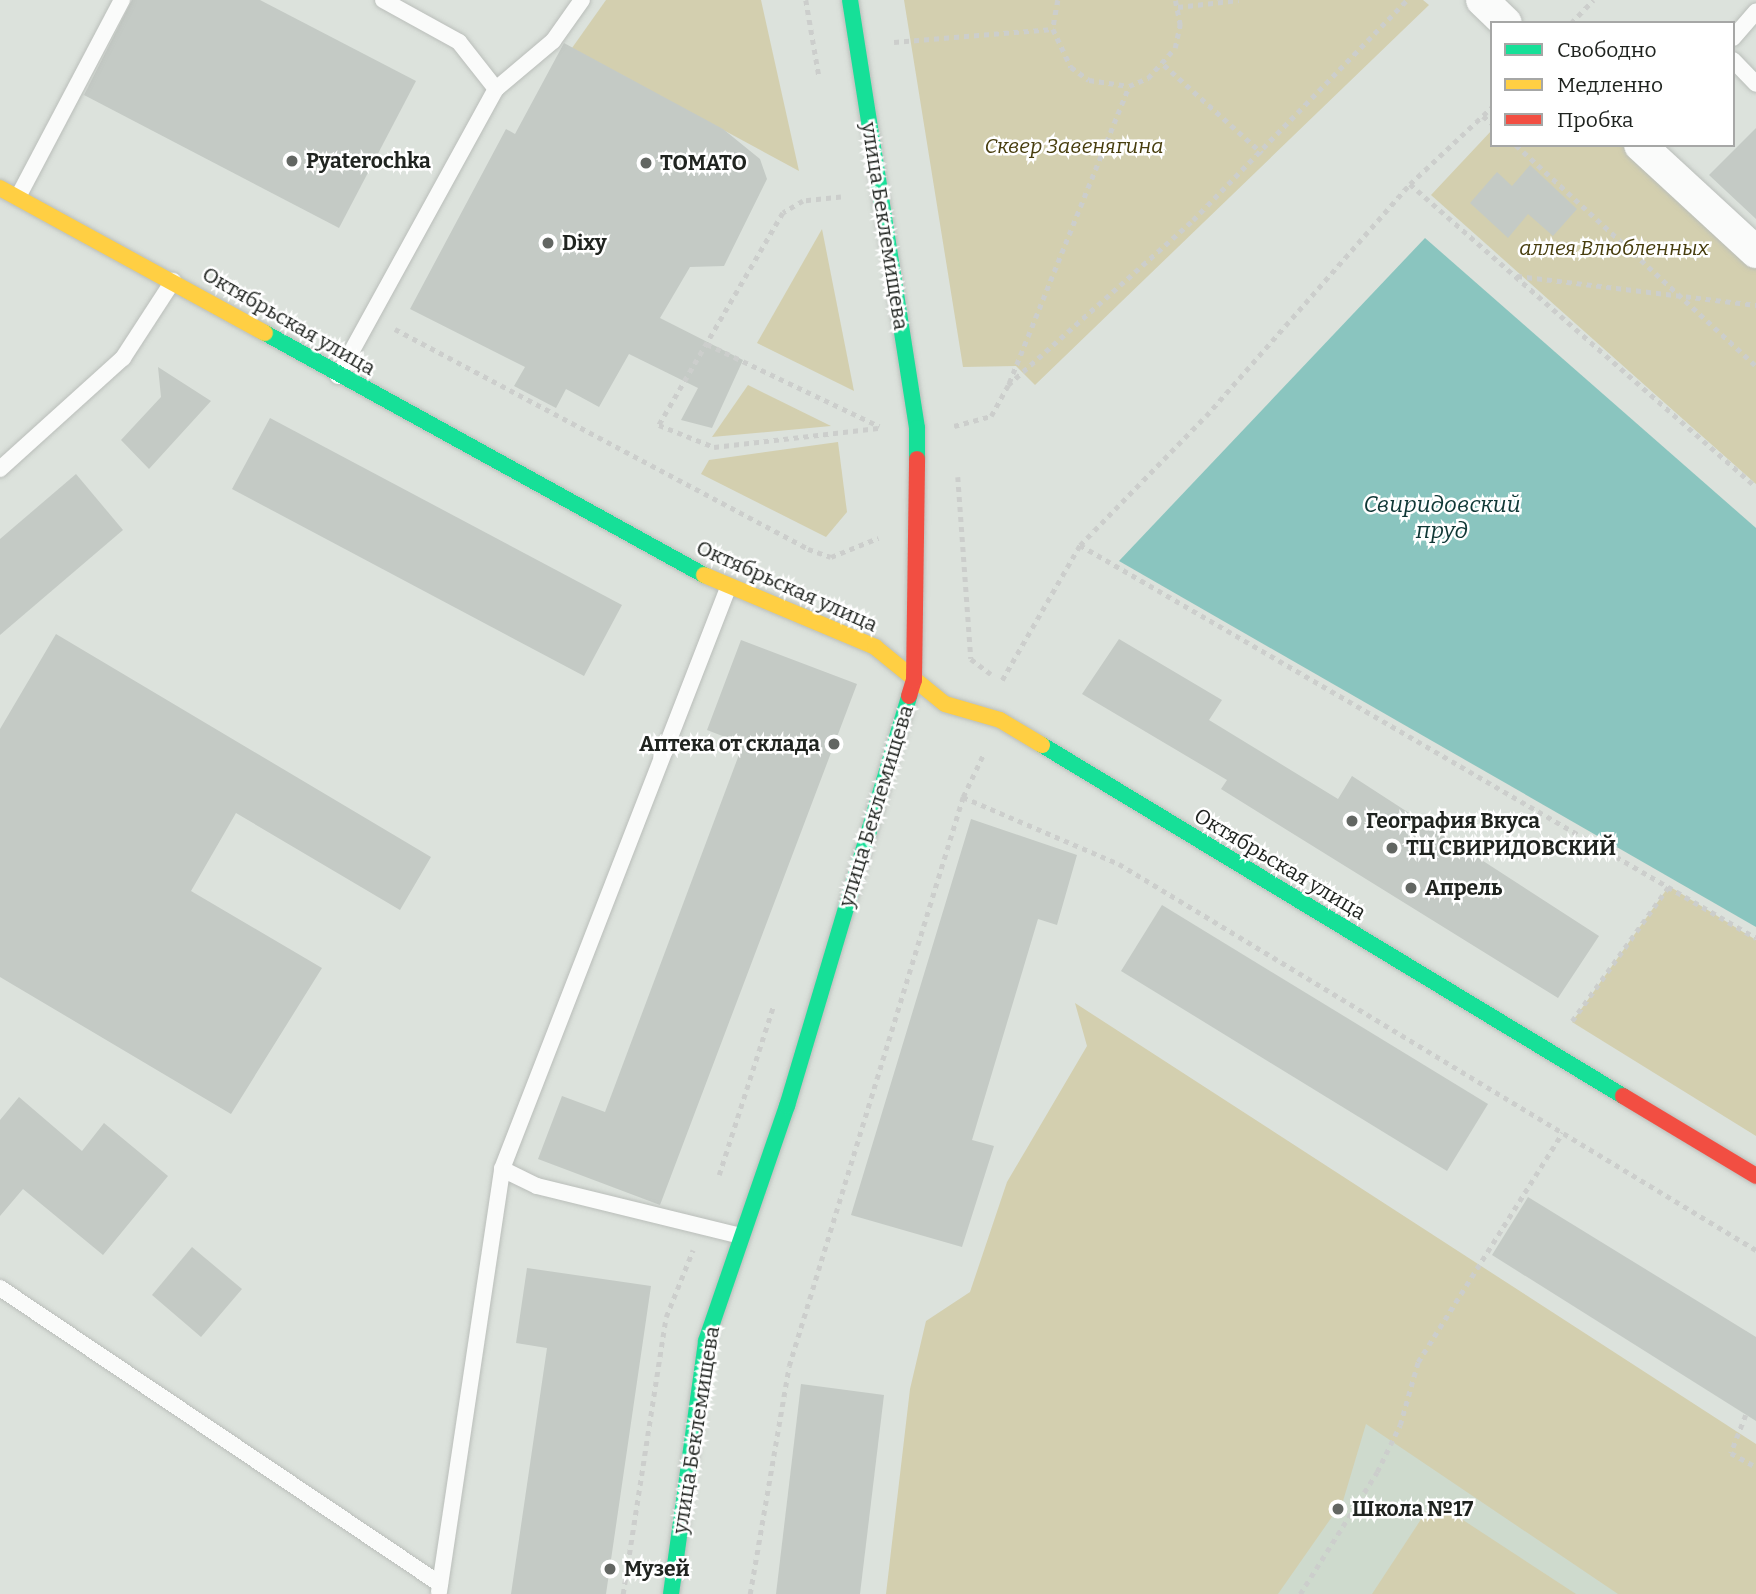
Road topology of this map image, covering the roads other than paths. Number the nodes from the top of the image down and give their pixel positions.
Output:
1 (122, 0) edge
2 (383, 0) edge
3 (582, 0) edge
4 (850, 0) edge
5 (1756, 12) edge
6 (1735, 36) edge
7 (1735, 62) edge
8 (1756, 84) edge
9 (496, 89) junction
10 (1642, 147) edge
11 (0, 188) edge
12 (18, 197) junction
13 (1756, 252) edge
14 (174, 279) junction
15 (338, 376) junction
16 (0, 469) edge
17 (728, 588) junction
18 (914, 680) junction
19 (502, 1169) junction
20 (1756, 1176) edge
21 (741, 1236) junction
22 (0, 1288) edge
23 (440, 1589) edge
24 (671, 1594) edge

1 - 12 lane
2 - 9 lane
3 - 9 lane
4 - 18 street, улица Беклемищева
5 - 6 lane
7 - 8 lane
9 - 15 lane
10 - 13 street
11 - 12 street, Октябрьская улица
12 - 14 street, Октябрьская улица
14 - 15 street, Октябрьская улица
14 - 16 lane
15 - 17 street, Октябрьская улица
17 - 18 street, Октябрьская улица
17 - 19 lane
18 - 20 street, Октябрьская улица
18 - 21 street, улица Беклемищева
19 - 21 lane
19 - 23 lane
21 - 24 street, улица Беклемищева
22 - 23 lane

